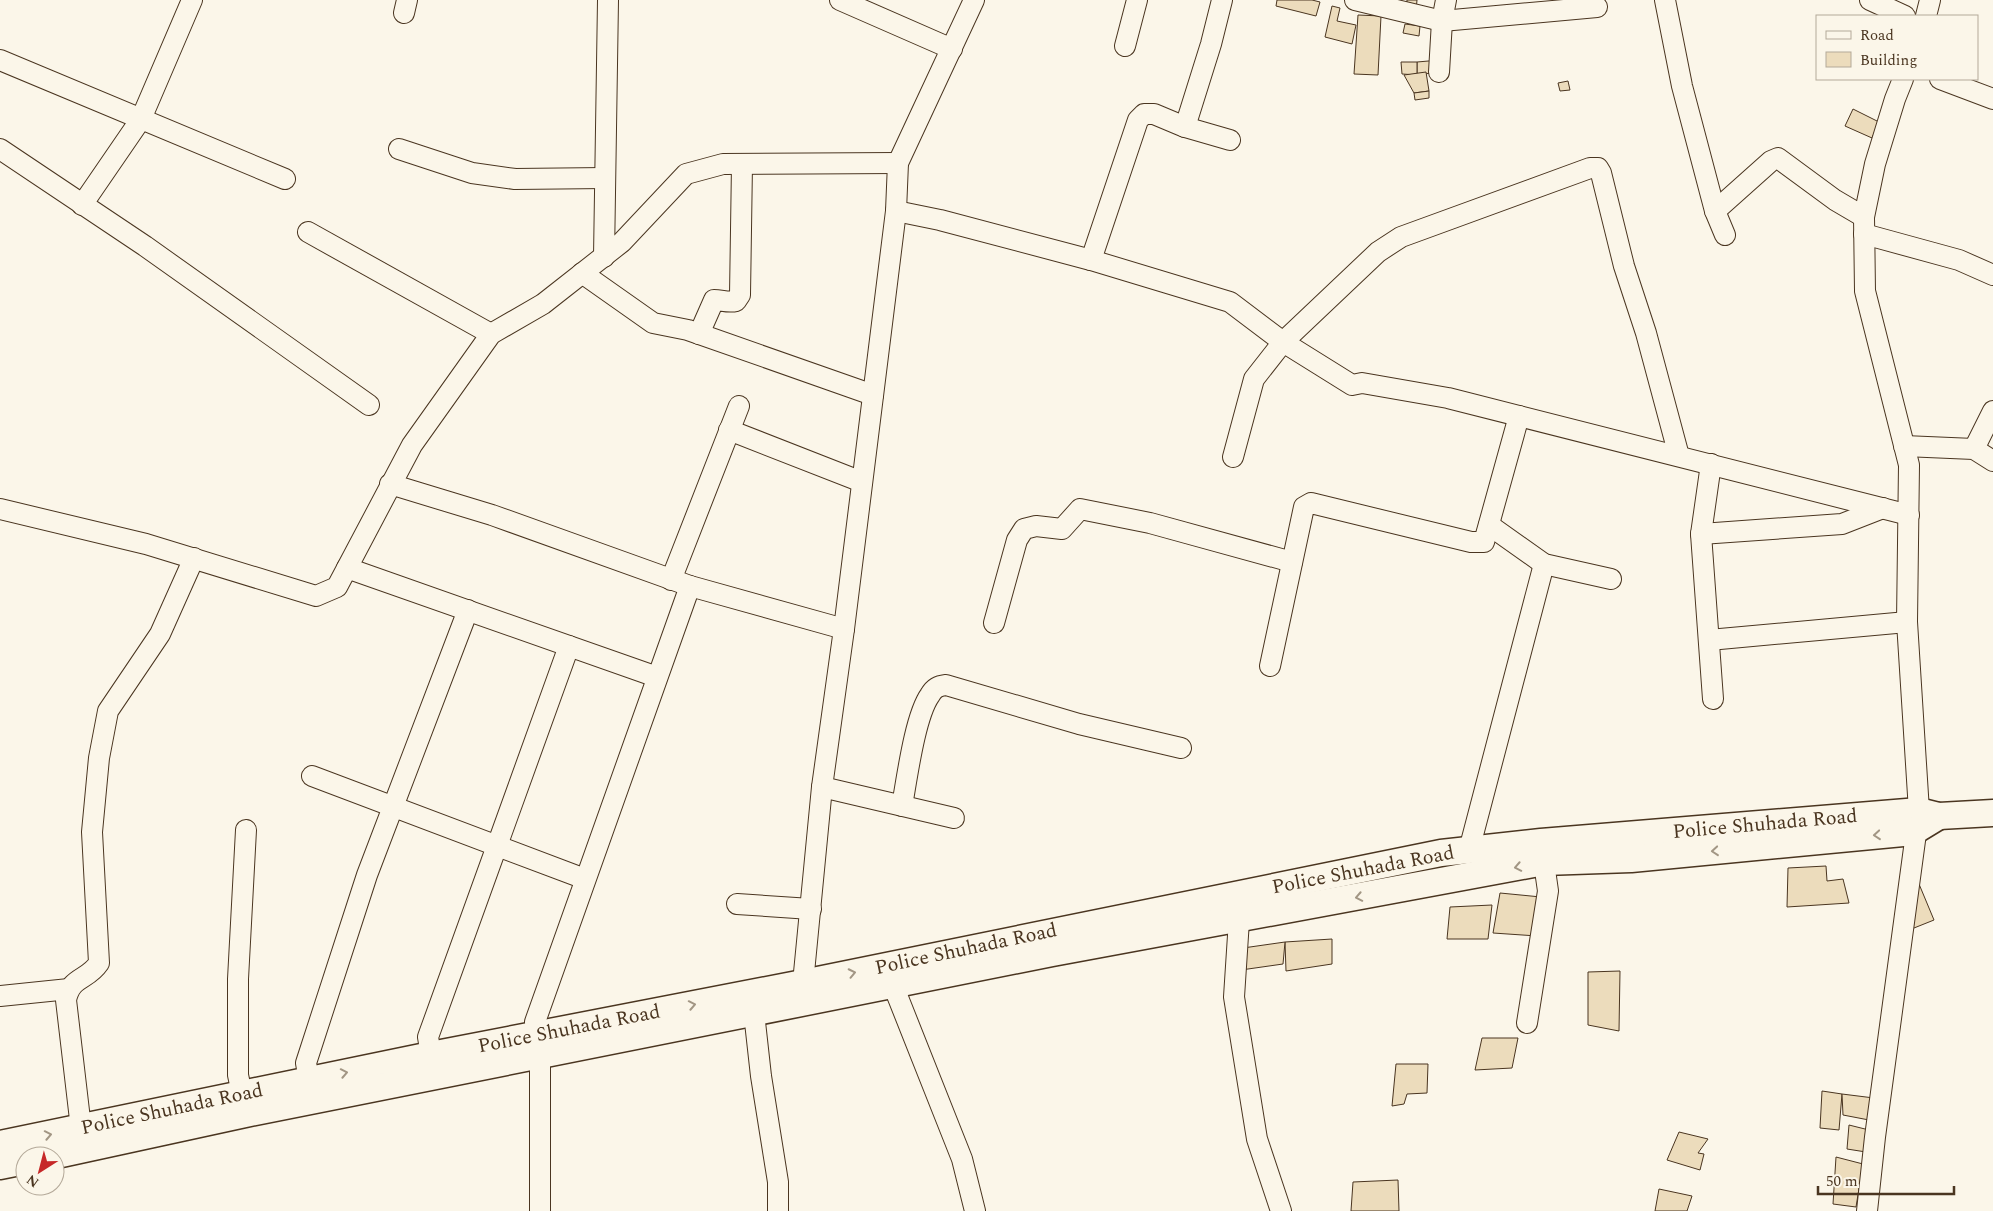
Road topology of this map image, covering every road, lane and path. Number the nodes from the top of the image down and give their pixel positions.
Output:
1 (192, 0) edge
2 (608, 0) edge
3 (840, 0) edge
4 (974, 0) edge
5 (1137, 0) edge
6 (1222, 0) edge
7 (1356, 0) edge
8 (1446, 0) edge
9 (1665, 0) edge
10 (1870, 0) edge
11 (1930, 0) edge
12 (1597, 7) dead end
13 (1903, 15) edge
14 (1926, 15) edge
15 (1442, 21) junction
16 (1125, 46) dead end
17 (952, 48) junction
18 (0, 60) edge
19 (1439, 72) dead end
20 (1904, 80) edge
21 (1943, 80) edge
22 (1993, 99) edge
23 (141, 119) junction
24 (1185, 127) junction
25 (1230, 140) dead end
26 (0, 149) edge
27 (399, 149) dead end
28 (898, 163) junction
29 (742, 164) junction
30 (605, 178) junction
31 (285, 179) dead end
32 (82, 205) junction
33 (1716, 210) junction
34 (896, 211) junction
35 (1864, 225) junction
36 (308, 232) dead end
37 (1725, 235) dead end
38 (604, 257) junction
39 (1091, 260) junction
40 (582, 273) junction
41 (1993, 275) edge
42 (491, 334) junction
43 (699, 334) junction
44 (1283, 342) junction
45 (873, 395) junction
46 (369, 404) dead end
47 (739, 406) dead end
48 (1993, 411) edge
49 (1519, 416) junction
50 (729, 430) junction
51 (1904, 446) junction
52 (1974, 449) junction
53 (1679, 456) junction
54 (1233, 457) dead end
55 (1993, 461) edge
56 (1711, 464) junction
57 (862, 482) junction
58 (390, 484) junction
59 (1883, 508) junction
60 (0, 509) edge
61 (1909, 515) junction
62 (1489, 525) junction
63 (1702, 534) junction
64 (194, 558) junction
65 (1292, 562) junction
66 (1544, 564) junction
67 (347, 568) junction
68 (1611, 579) dead end
69 (680, 583) junction
70 (468, 610) junction
71 (1907, 622) junction
72 (994, 623) dead end
73 (844, 629) junction
74 (1709, 640) junction
75 (569, 646) junction
76 (1270, 666) dead end
77 (657, 677) junction
78 (1714, 698) dead end
79 (1181, 748) dead end
80 (312, 776) dead end
81 (822, 787) junction
82 (394, 805) junction
83 (902, 806) junction
84 (1993, 813) edge
85 (954, 818) dead end
86 (1925, 819) junction
87 (246, 830) dead end
88 (496, 845) junction
89 (1469, 850) junction
90 (1543, 852) junction
91 (585, 879) junction
92 (737, 904) dead end
93 (811, 909) junction
94 (1239, 920) junction
95 (1050, 943) junction
96 (803, 983) junction
97 (893, 986) junction
98 (69, 989) junction
99 (0, 996) edge
100 (754, 1013) junction
101 (1527, 1023) dead end
102 (570, 1039) junction
103 (538, 1045) junction
104 (431, 1055) junction
105 (309, 1080) junction
106 (242, 1094) junction
107 (81, 1128) junction
108 (0, 1144) edge
109 (65, 1153) edge
110 (15, 1163) edge
111 (0, 1166) edge
112 (540, 1211) edge
113 (778, 1211) edge
114 (975, 1211) edge
115 (1281, 1211) edge
116 (1867, 1211) edge

1 - 23 street
2 - 30 street
3 - 17 street
4 - 17 street
5 - 16 street
6 - 24 street
7 - 15 street
8 - 15 street
9 - 33 street
10 - 13 street
11 - 14 street
12 - 15 street
15 - 19 street
17 - 28 street
18 - 23 street
20 - 35 street
21 - 22 street
23 - 31 street
23 - 32 street
24 - 25 street
24 - 39 street
26 - 32 street
27 - 30 street
28 - 29 street
28 - 34 street
29 - 38 street
29 - 43 street
30 - 38 street
32 - 46 street
33 - 35 street
33 - 37 street
34 - 39 street
34 - 45 street
35 - 41 street
35 - 51 street
36 - 42 street
38 - 40 street
39 - 44 street
40 - 42 street
40 - 43 street
42 - 58 street
43 - 45 street
44 - 49 street
44 - 53 street
44 - 54 street
45 - 57 street
47 - 50 street
48 - 52 street
49 - 53 street
49 - 62 street
50 - 57 street
50 - 69 street
51 - 52 street
51 - 61 street
52 - 55 street
53 - 56 street
56 - 59 street
56 - 63 street
57 - 73 street
58 - 67 street
58 - 69 street
59 - 61 street
59 - 63 street
60 - 64 street
61 - 71 street
62 - 65 street
62 - 66 street
63 - 74 street
64 - 67 street
64 - 98 street
65 - 72 street
65 - 76 street
66 - 68 street
66 - 89 street
67 - 70 street
69 - 73 street
69 - 77 street
70 - 75 street
70 - 82 street
71 - 74 street
71 - 86 street
73 - 81 street
74 - 78 street
75 - 77 street
75 - 88 street
77 - 91 street
79 - 83 street
80 - 82 street
81 - 83 street
81 - 93 street
82 - 88 street
82 - 105 street
83 - 85 street
84 - 86 main road, Police Shuhada Road
86 - 90 main road, Police Shuhada Road
86 - 116 street
87 - 106 street
88 - 91 street
88 - 104 street
89 - 90 main road, Police Shuhada Road
89 - 95 main road, Police Shuhada Road
90 -> 94 main road, Police Shuhada Road
90 - 101 street
91 - 103 street
92 - 93 street
93 - 96 street
94 - 95 main road, Police Shuhada Road
94 - 115 street
96 -> 95 main road, Police Shuhada Road
95 - 97 main road, Police Shuhada Road
102 -> 96 main road, Police Shuhada Road
97 - 100 main road, Police Shuhada Road
97 - 114 street
98 - 99 street
98 - 107 street
100 - 102 main road, Police Shuhada Road
100 - 113 street
102 - 103 main road, Police Shuhada Road
103 - 104 main road, Police Shuhada Road
103 - 109 main road, Police Shuhada Road
103 - 112 street
105 -> 104 main road, Police Shuhada Road
105 - 106 main road, Police Shuhada Road
106 - 107 main road, Police Shuhada Road
108 -> 107 main road, Police Shuhada Road
110 - 111 main road

